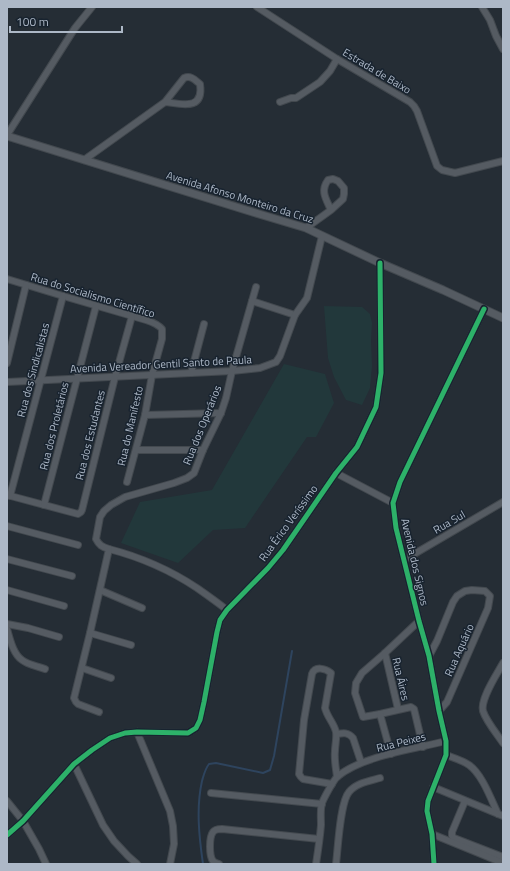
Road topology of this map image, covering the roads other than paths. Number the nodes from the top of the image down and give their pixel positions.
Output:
1 (92, 7) edge
2 (257, 7) edge
3 (482, 7) edge
4 (503, 49) edge
5 (337, 59) junction
6 (165, 102) junction
7 (280, 102) dead end
8 (7, 136) edge
9 (84, 160) junction
10 (503, 161) edge
11 (331, 210) junction
12 (306, 228) junction
13 (322, 236) junction
14 (380, 263) junction
15 (7, 279) edge
16 (26, 285) junction
17 (256, 287) dead end
18 (63, 296) junction
19 (252, 301) junction
20 (96, 306) junction
21 (484, 309) junction
22 (295, 315) junction
23 (132, 316) junction
24 (503, 318) edge
25 (204, 324) dead end
26 (162, 339) joint
27 (7, 363) edge
28 (232, 371) junction
29 (190, 373) junction
30 (152, 375) junction
31 (115, 377) junction
32 (76, 379) junction
33 (40, 381) junction
34 (7, 382) edge
35 (221, 413) junction
36 (145, 415) junction
37 (136, 450) junction
38 (203, 450) junction
39 (336, 474) junction
40 (127, 482) dead end
41 (9, 495) edge
42 (503, 502) edge
43 (393, 503) junction
44 (44, 505) junction
45 (7, 526) edge
46 (78, 545) dead end
47 (109, 549) junction
48 (7, 559) edge
49 (404, 560) junction
50 (72, 576) dead end
51 (7, 590) edge
52 (100, 590) junction
53 (64, 606) dead end
54 (142, 608) dead end
55 (227, 610) junction
56 (419, 621) junction
57 (7, 624) edge
58 (7, 629) edge
59 (90, 633) junction
60 (59, 637) dead end
61 (131, 645) dead end
62 (385, 653) junction
63 (429, 656) junction
64 (503, 663) edge
65 (45, 668) dead end
66 (82, 668) junction
67 (111, 678) dead end
68 (398, 709) junction
69 (439, 711) junction
70 (99, 712) dead end
71 (380, 714) junction
72 (137, 732) junction
73 (336, 734) junction
74 (446, 741) junction
75 (503, 743) edge
76 (423, 747) junction
77 (391, 754) junction
78 (446, 755) junction
79 (361, 762) junction
80 (74, 764) junction
81 (337, 777) junction
82 (380, 778) dead end
83 (332, 784) junction
84 (433, 787) junction
85 (211, 793) dead end
86 (7, 801) edge
87 (465, 801) junction
88 (322, 804) junction
89 (501, 815) edge
90 (23, 821) junction
91 (432, 834) junction
92 (7, 835) edge
93 (320, 839) junction
94 (503, 857) edge
95 (503, 863) edge
96 (46, 864) edge
97 (137, 864) edge
98 (170, 864) edge
99 (219, 864) edge
100 (316, 864) edge
101 (336, 864) edge
102 (434, 864) edge

1 - 8 street
2 - 5 street, Estrada de Baixo
3 - 4 street
5 - 7 street
5 - 10 street, Estrada de Baixo
6 - 6 street
6 - 9 street
8 - 9 street, Avenida Afonso Monteiro da Cruz
9 - 12 street, Avenida Afonso Monteiro da Cruz
11 - 11 street
11 - 12 street
12 - 13 street, Avenida Afonso Monteiro da Cruz
13 - 14 street, Avenida Afonso Monteiro da Cruz
13 - 22 street, Avenida Vereador Gentil Santo de Paula
14 - 21 street, Avenida Afonso Monteiro da Cruz
14 - 39 street, Rua Érico Veríssimo
15 - 16 street, Rua do Socialismo Científico
16 - 18 street, Rua do Socialismo Científico
16 - 27 street
17 - 19 street, Rua dos Operários
18 - 20 street, Rua do Socialismo Científico
18 - 33 street, Rua dos Sindicalistas
19 - 22 street
19 - 28 street, Rua dos Operários
20 - 23 street, Rua do Socialismo Científico
20 - 32 street, Rua dos Proletários
21 - 24 street, Avenida Afonso Monteiro da Cruz
21 - 43 street, Avenida dos Signos
22 - 28 street, Avenida Vereador Gentil Santo de Paula
23 - 26 street, Rua do Socialismo Científico
23 - 31 street, Rua dos Estudantes
25 - 29 street
26 - 30 street, Rua do Manifesto
28 - 29 street, Avenida Vereador Gentil Santo de Paula
28 - 35 street, Rua dos Operários
29 - 30 street, Avenida Vereador Gentil Santo de Paula
30 - 31 street, Avenida Vereador Gentil Santo de Paula
30 - 36 street, Rua do Manifesto
31 - 32 street, Avenida Vereador Gentil Santo de Paula
31 - 44 street, Rua dos Estudantes
32 - 33 street, Avenida Vereador Gentil Santo de Paula
32 - 44 street, Rua dos Proletários
33 - 34 street, Avenida Vereador Gentil Santo de Paula
33 - 41 street, Rua dos Sindicalistas
35 - 36 street
35 - 38 street, Rua dos Operários
36 - 37 street, Rua do Manifesto
37 - 38 street
37 - 40 street, Rua do Manifesto
38 - 47 street, Rua dos Operários
39 - 43 street
39 - 55 street, Rua Érico Veríssimo
41 - 44 street
42 - 49 street, Rua Sul
43 - 49 street, Avenida dos Signos
45 - 46 street
47 - 52 street
47 - 55 street
48 - 50 street
49 - 56 street, Avenida dos Signos
51 - 53 street
52 - 54 street
52 - 59 street
55 - 72 street, Rua Érico Veríssimo
56 - 62 street
56 - 63 street, Avenida dos Signos
57 - 60 street
58 - 65 street
59 - 61 street
59 - 66 street
62 - 68 street, Rua Áires
62 - 71 street
63 - 69 street, Avenida dos Signos
63 - 69 street, Rua Aquário
64 - 75 street
66 - 67 street
66 - 70 street
68 - 71 street
68 - 76 street
69 - 74 street, Avenida dos Signos
71 - 77 street
72 - 80 street
72 - 98 street
73 - 79 street
73 - 81 street
73 - 83 street
74 - 76 street, Rua Peixes
74 - 78 street, Avenida dos Signos
76 - 77 street, Rua Peixes
77 - 79 street, Rua Peixes
78 - 84 street, Avenida dos Signos
78 - 89 street
79 - 81 street, Rua Peixes
80 - 90 street
80 - 97 street
81 - 83 street
82 - 101 street
83 - 88 street
84 - 87 street
84 - 91 street, Avenida dos Signos
85 - 88 street
86 - 90 street
87 - 89 street
87 - 94 street
88 - 93 street
90 - 92 street
90 - 96 street
91 - 95 street
91 - 102 street, Avenida dos Signos
93 - 99 street
93 - 100 street

